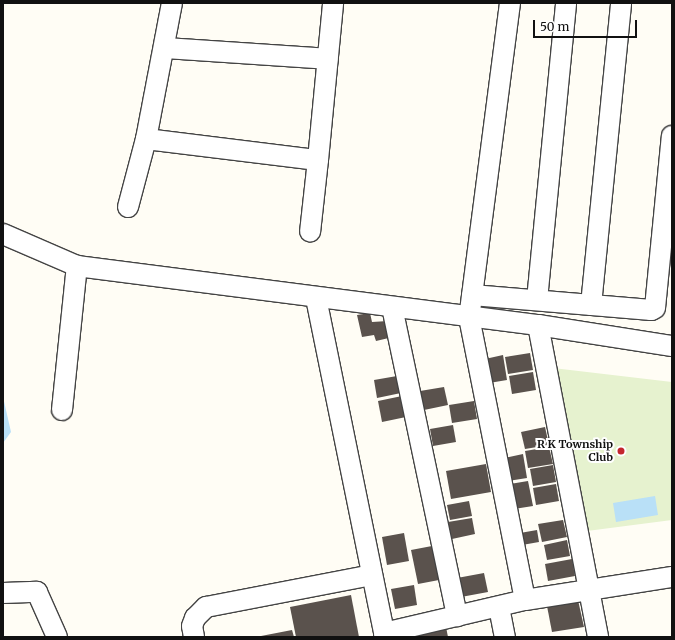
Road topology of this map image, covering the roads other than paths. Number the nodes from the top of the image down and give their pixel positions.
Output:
1 (172, 3) edge
2 (333, 3) edge
3 (510, 3) edge
4 (566, 3) edge
5 (621, 3) edge
6 (164, 48) junction
7 (328, 59) junction
8 (672, 136) edge
9 (146, 139) junction
10 (318, 160) junction
11 (128, 207) dead end
12 (310, 232) dead end
13 (3, 234) edge
14 (77, 266) junction
15 (472, 295) junction
16 (316, 298) junction
17 (537, 300) junction
18 (591, 305) junction
19 (392, 307) junction
20 (469, 317) junction
21 (538, 325) junction
22 (672, 346) edge
23 (62, 410) dead end
24 (372, 575) junction
25 (672, 577) edge
26 (588, 590) junction
27 (3, 593) edge
28 (526, 600) junction
29 (499, 607) junction
30 (457, 616) junction
31 (385, 635) edge
32 (57, 637) edge
33 (194, 637) edge
34 (505, 637) edge
35 (598, 637) edge

1 - 6 street
2 - 7 street
3 - 15 street
4 - 17 street
5 - 18 street
6 - 7 street
6 - 9 street
7 - 10 street
8 - 18 street
9 - 10 street
9 - 11 street
10 - 12 street
13 - 14 street
14 - 16 street
14 - 23 street
15 - 17 street
15 - 20 street
16 - 19 street
16 - 24 street
17 - 18 street
19 - 20 street
19 - 30 street
20 - 21 street
20 - 28 street
21 - 22 street
21 - 26 street
24 - 31 street
24 - 33 street
25 - 26 street
26 - 28 street
26 - 35 street
27 - 32 street
28 - 29 street
29 - 30 street
29 - 34 street
30 - 31 street

